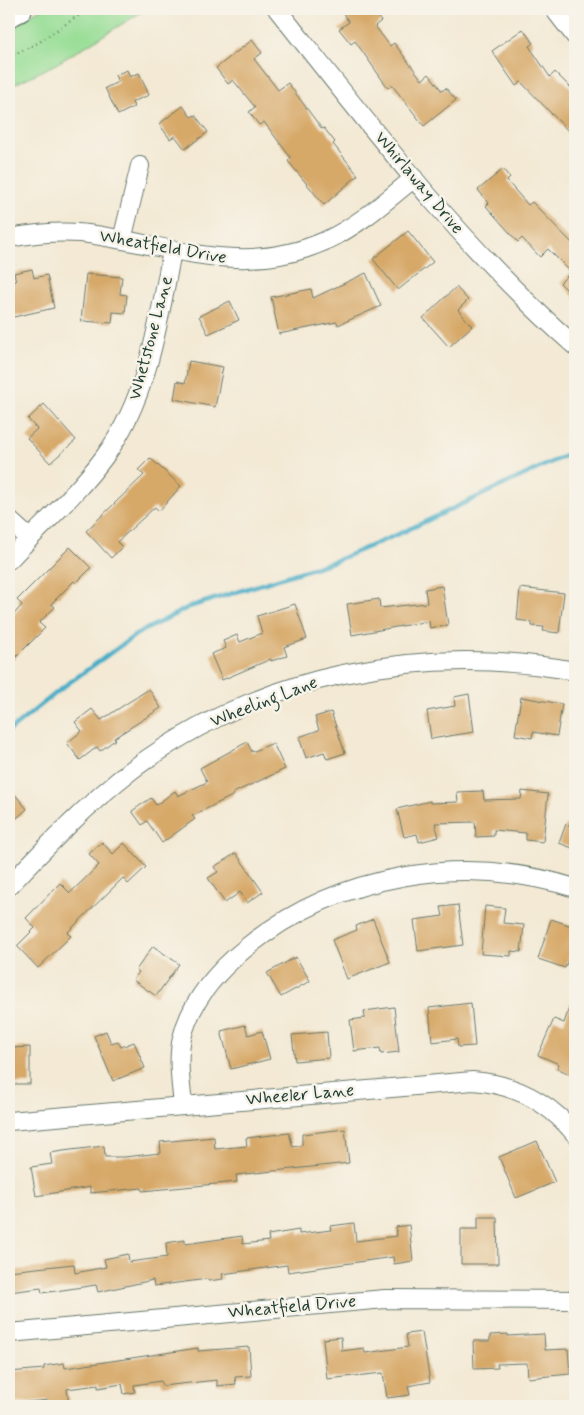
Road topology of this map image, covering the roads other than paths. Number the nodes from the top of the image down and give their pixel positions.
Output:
1 (20, 9) edge
2 (277, 9) edge
3 (554, 9) edge
4 (9, 14) edge
5 (575, 36) edge
6 (140, 166) dead end
7 (414, 178) junction
8 (9, 238) edge
9 (122, 240) junction
10 (172, 251) junction
11 (575, 346) edge
12 (9, 520) edge
13 (29, 538) junction
14 (9, 560) edge
15 (575, 671) edge
16 (9, 886) edge
17 (575, 888) edge
18 (182, 1106) junction
19 (9, 1121) edge
20 (575, 1134) edge
21 (575, 1300) edge
22 (9, 1333) edge

1 - 4 street
2 - 7 street, Whirlaway Drive
3 - 5 street
6 - 9 street
7 - 10 street, Wheatfield Drive
7 - 11 street, Whirlaway Drive
8 - 9 street, Wheatfield Drive
9 - 10 street, Wheatfield Drive
10 - 13 street, Whetstone Lane
12 - 13 street
13 - 14 street, Whetstone Lane
15 - 16 street, Wheeling Lane
17 - 18 street
18 - 19 street, Wheeler Lane
18 - 20 street, Wheeler Lane
21 - 22 street, Wheatfield Drive

